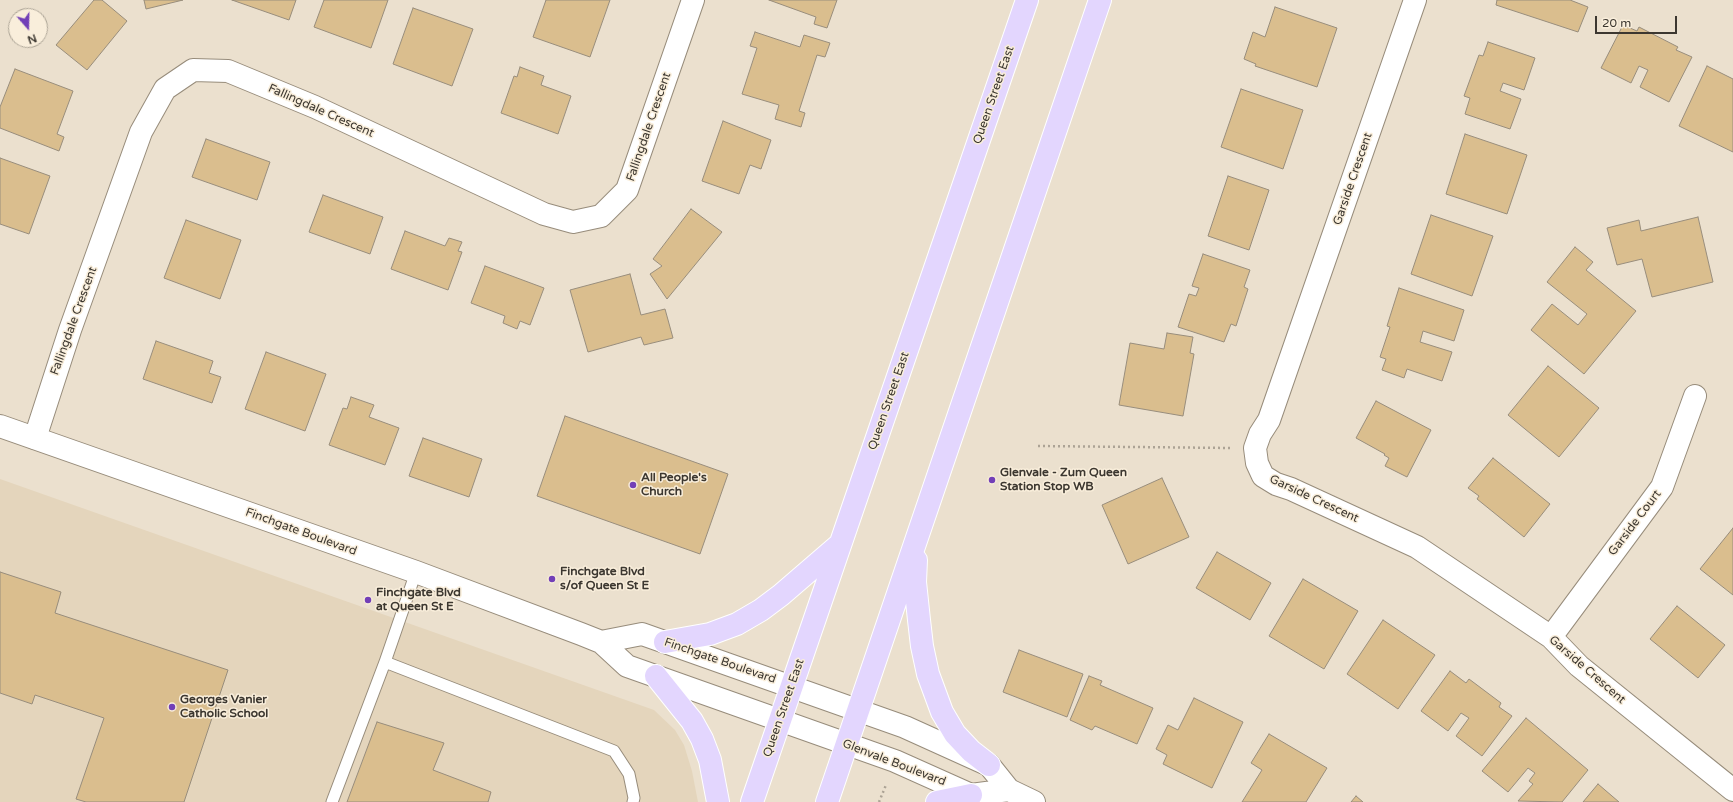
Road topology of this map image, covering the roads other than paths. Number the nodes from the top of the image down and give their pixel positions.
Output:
1 (693, 0) edge
2 (1026, 0) edge
3 (1100, 0) edge
4 (1415, 0) edge
5 (1695, 396) dead end
6 (0, 426) edge
7 (35, 438) junction
8 (917, 539) junction
9 (839, 545) junction
10 (416, 572) junction
11 (1551, 637) junction
12 (601, 642) junction
13 (665, 642) junction
14 (385, 662) junction
15 (656, 676) junction
16 (792, 686) junction
17 (859, 711) junction
18 (780, 720) junction
19 (847, 745) junction
20 (988, 765) junction
21 (1009, 790) junction
22 (1733, 790) edge
23 (971, 795) junction
24 (332, 802) edge
25 (633, 802) edge
26 (718, 802) edge
27 (752, 802) edge
28 (827, 802) edge
29 (937, 802) edge
30 (1034, 802) edge

1 - 7 street, Fallingdale Crescent
2 - 9 main road, Queen Street East
3 - 8 main road
4 - 11 street, Garside Crescent
5 - 11 street, Garside Court
6 - 7 street, Finchgate Boulevard
7 - 10 street, Finchgate Boulevard
8 - 17 main road
8 - 20 main road
9 - 13 main road
9 - 16 main road, Queen Street East
10 - 12 street, Finchgate Boulevard
10 - 14 lane
11 - 22 street, Garside Crescent
12 - 13 street, Finchgate Boulevard
12 - 15 street, Finchgate Boulevard
13 - 16 street, Finchgate Boulevard
14 - 24 lane
14 - 25 lane
15 - 18 street, Finchgate Boulevard
15 - 26 main road
16 - 17 street, Finchgate Boulevard
16 - 18 main road, Queen Street East
17 - 19 main road
17 - 20 street
18 - 19 street, Glenvale Boulevard
18 - 27 main road, Queen Street East
19 - 23 street, Glenvale Boulevard
19 - 28 main road
20 - 21 street
21 - 23 street
21 - 30 street
23 - 29 main road

